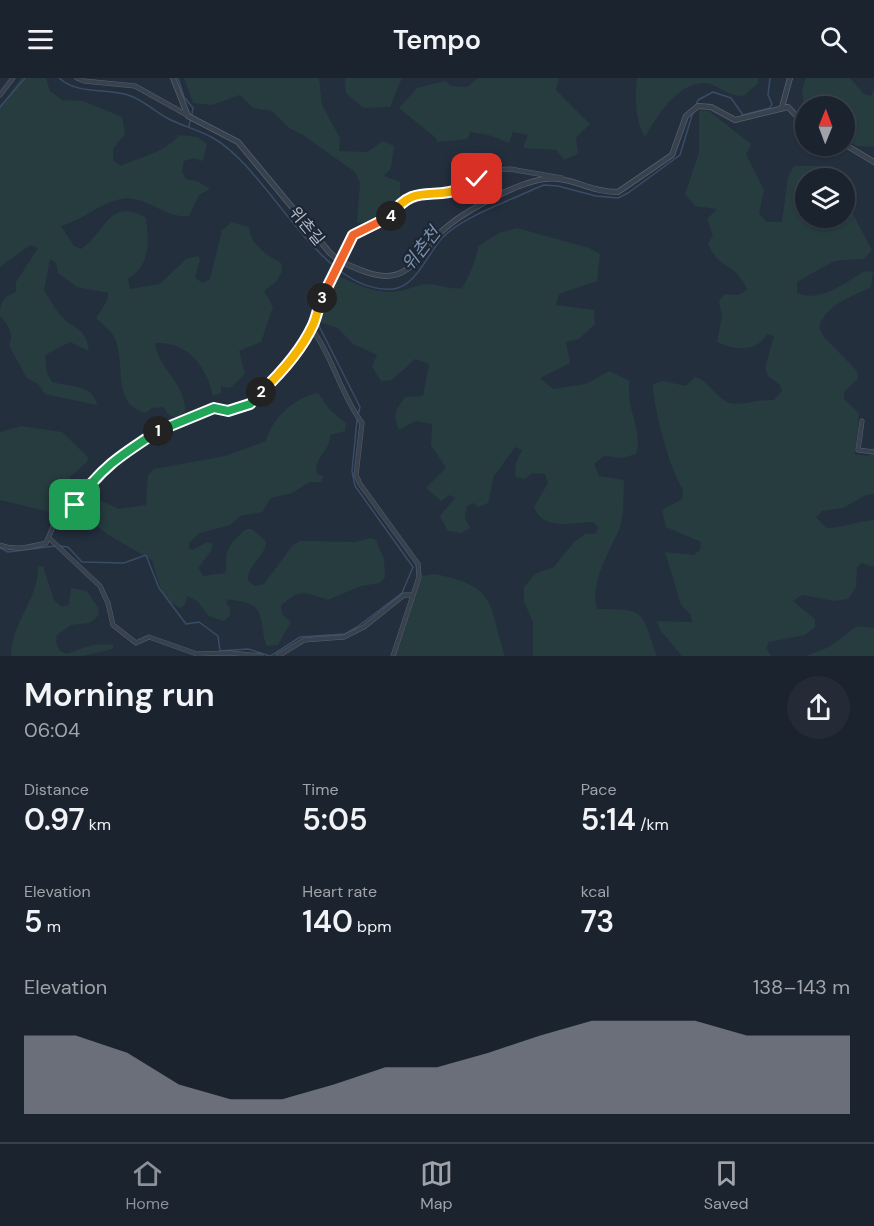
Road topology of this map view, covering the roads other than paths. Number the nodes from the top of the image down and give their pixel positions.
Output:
1 (13, 78) edge
2 (77, 78) edge
3 (173, 78) edge
4 (790, 78) edge
5 (0, 95) edge
6 (782, 107) junction
7 (795, 112) edge
8 (188, 116) junction
9 (855, 151) edge
10 (874, 162) edge
11 (562, 178) junction
12 (340, 263) junction
13 (311, 328) junction
14 (862, 421) dead end
15 (874, 452) edge
16 (49, 538) junction
17 (0, 544) edge
18 (411, 595) junction
19 (261, 656) edge
20 (278, 656) edge
21 (393, 656) edge

1 - 5 street
2 - 8 street, 위촌길
3 - 8 street
4 - 6 street
6 - 7 street
6 - 11 street, 위촌길
8 - 12 street, 위촌길
9 - 10 street
11 - 12 street, 위촌길
11 - 12 street
12 - 13 street
13 - 16 street
13 - 18 street
14 - 15 street
16 - 17 street
16 - 19 street
18 - 20 street
18 - 21 street

